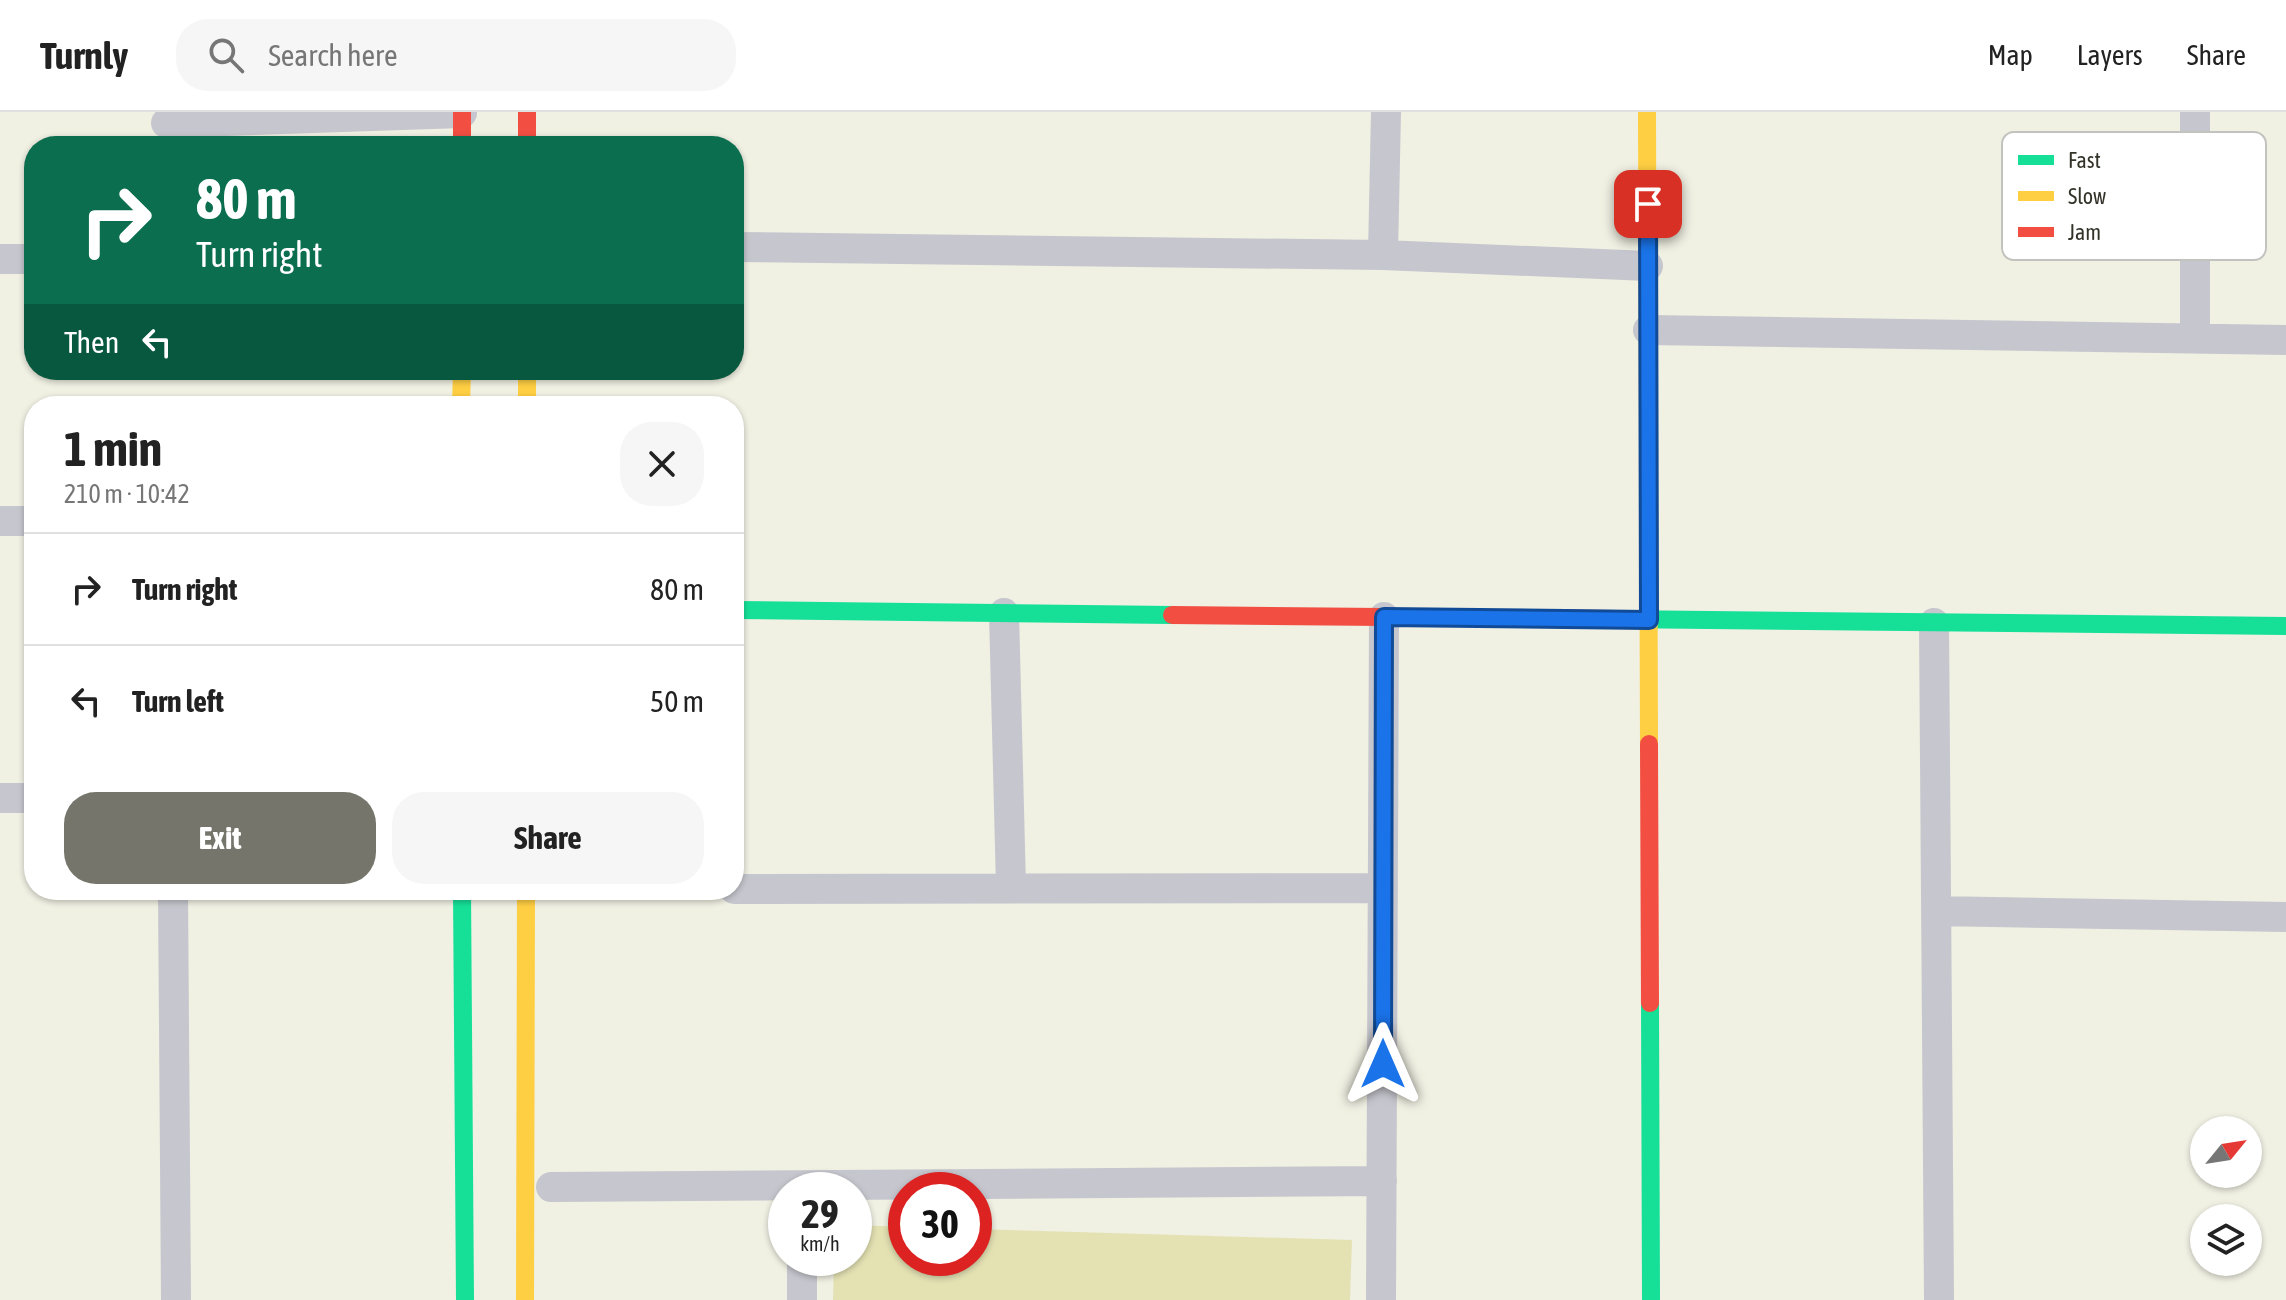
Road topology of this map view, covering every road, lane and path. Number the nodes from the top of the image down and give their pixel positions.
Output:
1 (462, 112) edge
2 (527, 112) edge
3 (1386, 112) edge
4 (1647, 112) edge
5 (166, 127) edge
6 (462, 136) edge
7 (527, 136) edge
8 (744, 247) edge
9 (1383, 255) junction
10 (0, 259) edge
11 (24, 259) edge
12 (2195, 260) edge
13 (1648, 266) junction
14 (1648, 330) junction
15 (2195, 336) junction
16 (2286, 340) edge
17 (0, 521) edge
18 (24, 521) edge
19 (744, 610) edge
20 (1004, 613) junction
21 (1384, 617) junction
22 (1649, 620) junction
23 (1934, 623) junction
24 (2286, 626) edge
25 (0, 798) edge
26 (24, 798) edge
27 (1011, 887) junction
28 (1383, 888) junction
29 (744, 889) edge
30 (173, 900) edge
31 (462, 900) edge
32 (526, 900) edge
33 (1936, 911) junction
34 (2286, 917) edge
35 (1382, 1181) junction
36 (551, 1187) dead end
37 (872, 1187) edge
38 (768, 1188) edge
39 (802, 1276) edge
40 (176, 1300) edge
41 (465, 1300) edge
42 (525, 1300) edge
43 (802, 1300) edge
44 (1381, 1300) edge
45 (1651, 1300) edge
46 (1939, 1300) edge

1 - 5 street
1 - 6 street
2 - 7 street
3 - 9 street
4 - 13 street
8 - 9 street
9 - 13 street
10 - 11 street
12 - 15 street
13 - 14 street
14 - 15 street
14 - 22 street
15 - 16 street
17 - 18 street
19 - 20 street
20 - 21 street
20 - 27 street
21 - 22 street
21 - 28 street
22 - 23 street
22 - 45 street
23 - 24 street
23 - 33 street
25 - 26 street
27 - 28 street
27 - 29 street
28 - 35 street
30 - 40 street
31 - 41 street
32 - 42 street
33 - 34 street
33 - 46 street
35 - 37 street
35 - 44 street
36 - 38 street
39 - 43 street

